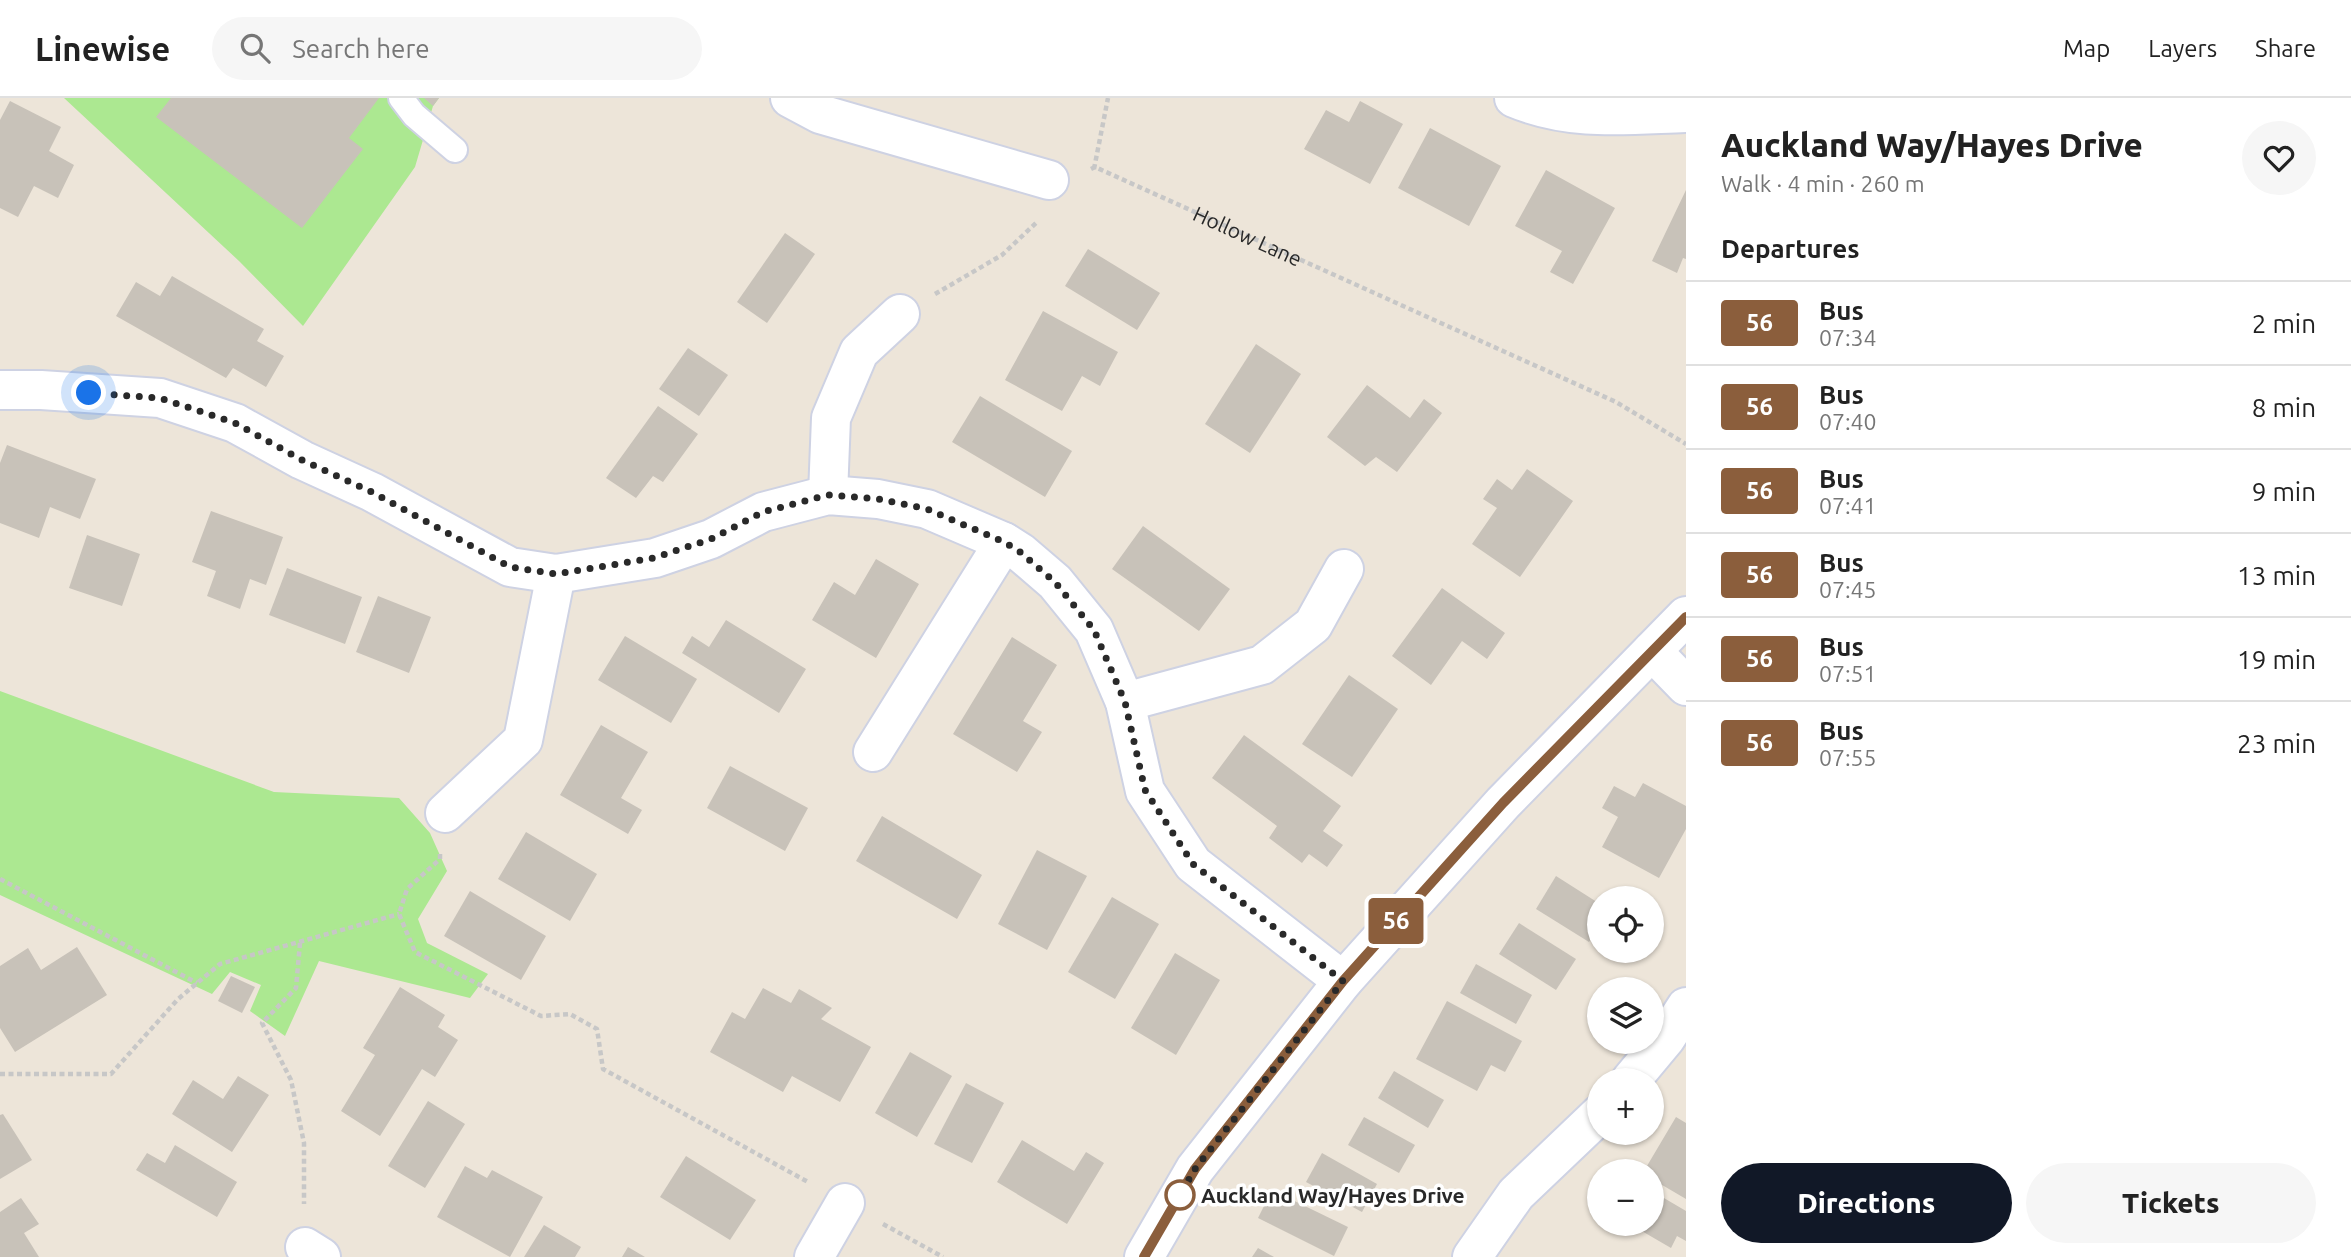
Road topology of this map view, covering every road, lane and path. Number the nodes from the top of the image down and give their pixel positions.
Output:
1 (401, 98) edge
2 (790, 98) edge
3 (1514, 98) edge
4 (1686, 113) edge
5 (455, 150) dead end
6 (1049, 180) joint
7 (900, 314) dead end
8 (0, 390) edge
9 (1686, 444) edge
10 (828, 495) junction
11 (1004, 542) junction
12 (1344, 569) dead end
13 (556, 574) junction
14 (1686, 617) edge
15 (1652, 651) junction
16 (1686, 687) edge
17 (1125, 702) junction
18 (873, 751) dead end
19 (445, 813) joint
20 (0, 879) edge
21 (399, 914) junction
22 (300, 943) junction
23 (1343, 981) junction
24 (197, 983) junction
25 (1686, 1007) edge
26 (1641, 1068) edge
27 (0, 1074) edge
28 (1587, 1126) edge
29 (845, 1203) junction
30 (313, 1252) edge
31 (814, 1257) edge
32 (943, 1257) edge
33 (1144, 1257) edge
34 (1472, 1257) edge

1 - 5 lane
2 - 6 street
3 - 4 street
6 - 9 path, Hollow Lane
7 - 10 street
8 - 13 street
10 - 11 street
10 - 13 street
11 - 17 street
11 - 18 street
12 - 17 street
13 - 19 street
14 - 15 street
15 - 16 street
15 - 23 street
17 - 23 street
19 - 21 path
20 - 24 path
21 - 22 path
21 - 29 path
22 - 24 path
22 - 30 path
23 - 33 street
24 - 27 path
25 - 26 street
28 - 34 street
29 - 31 street
29 - 32 path

